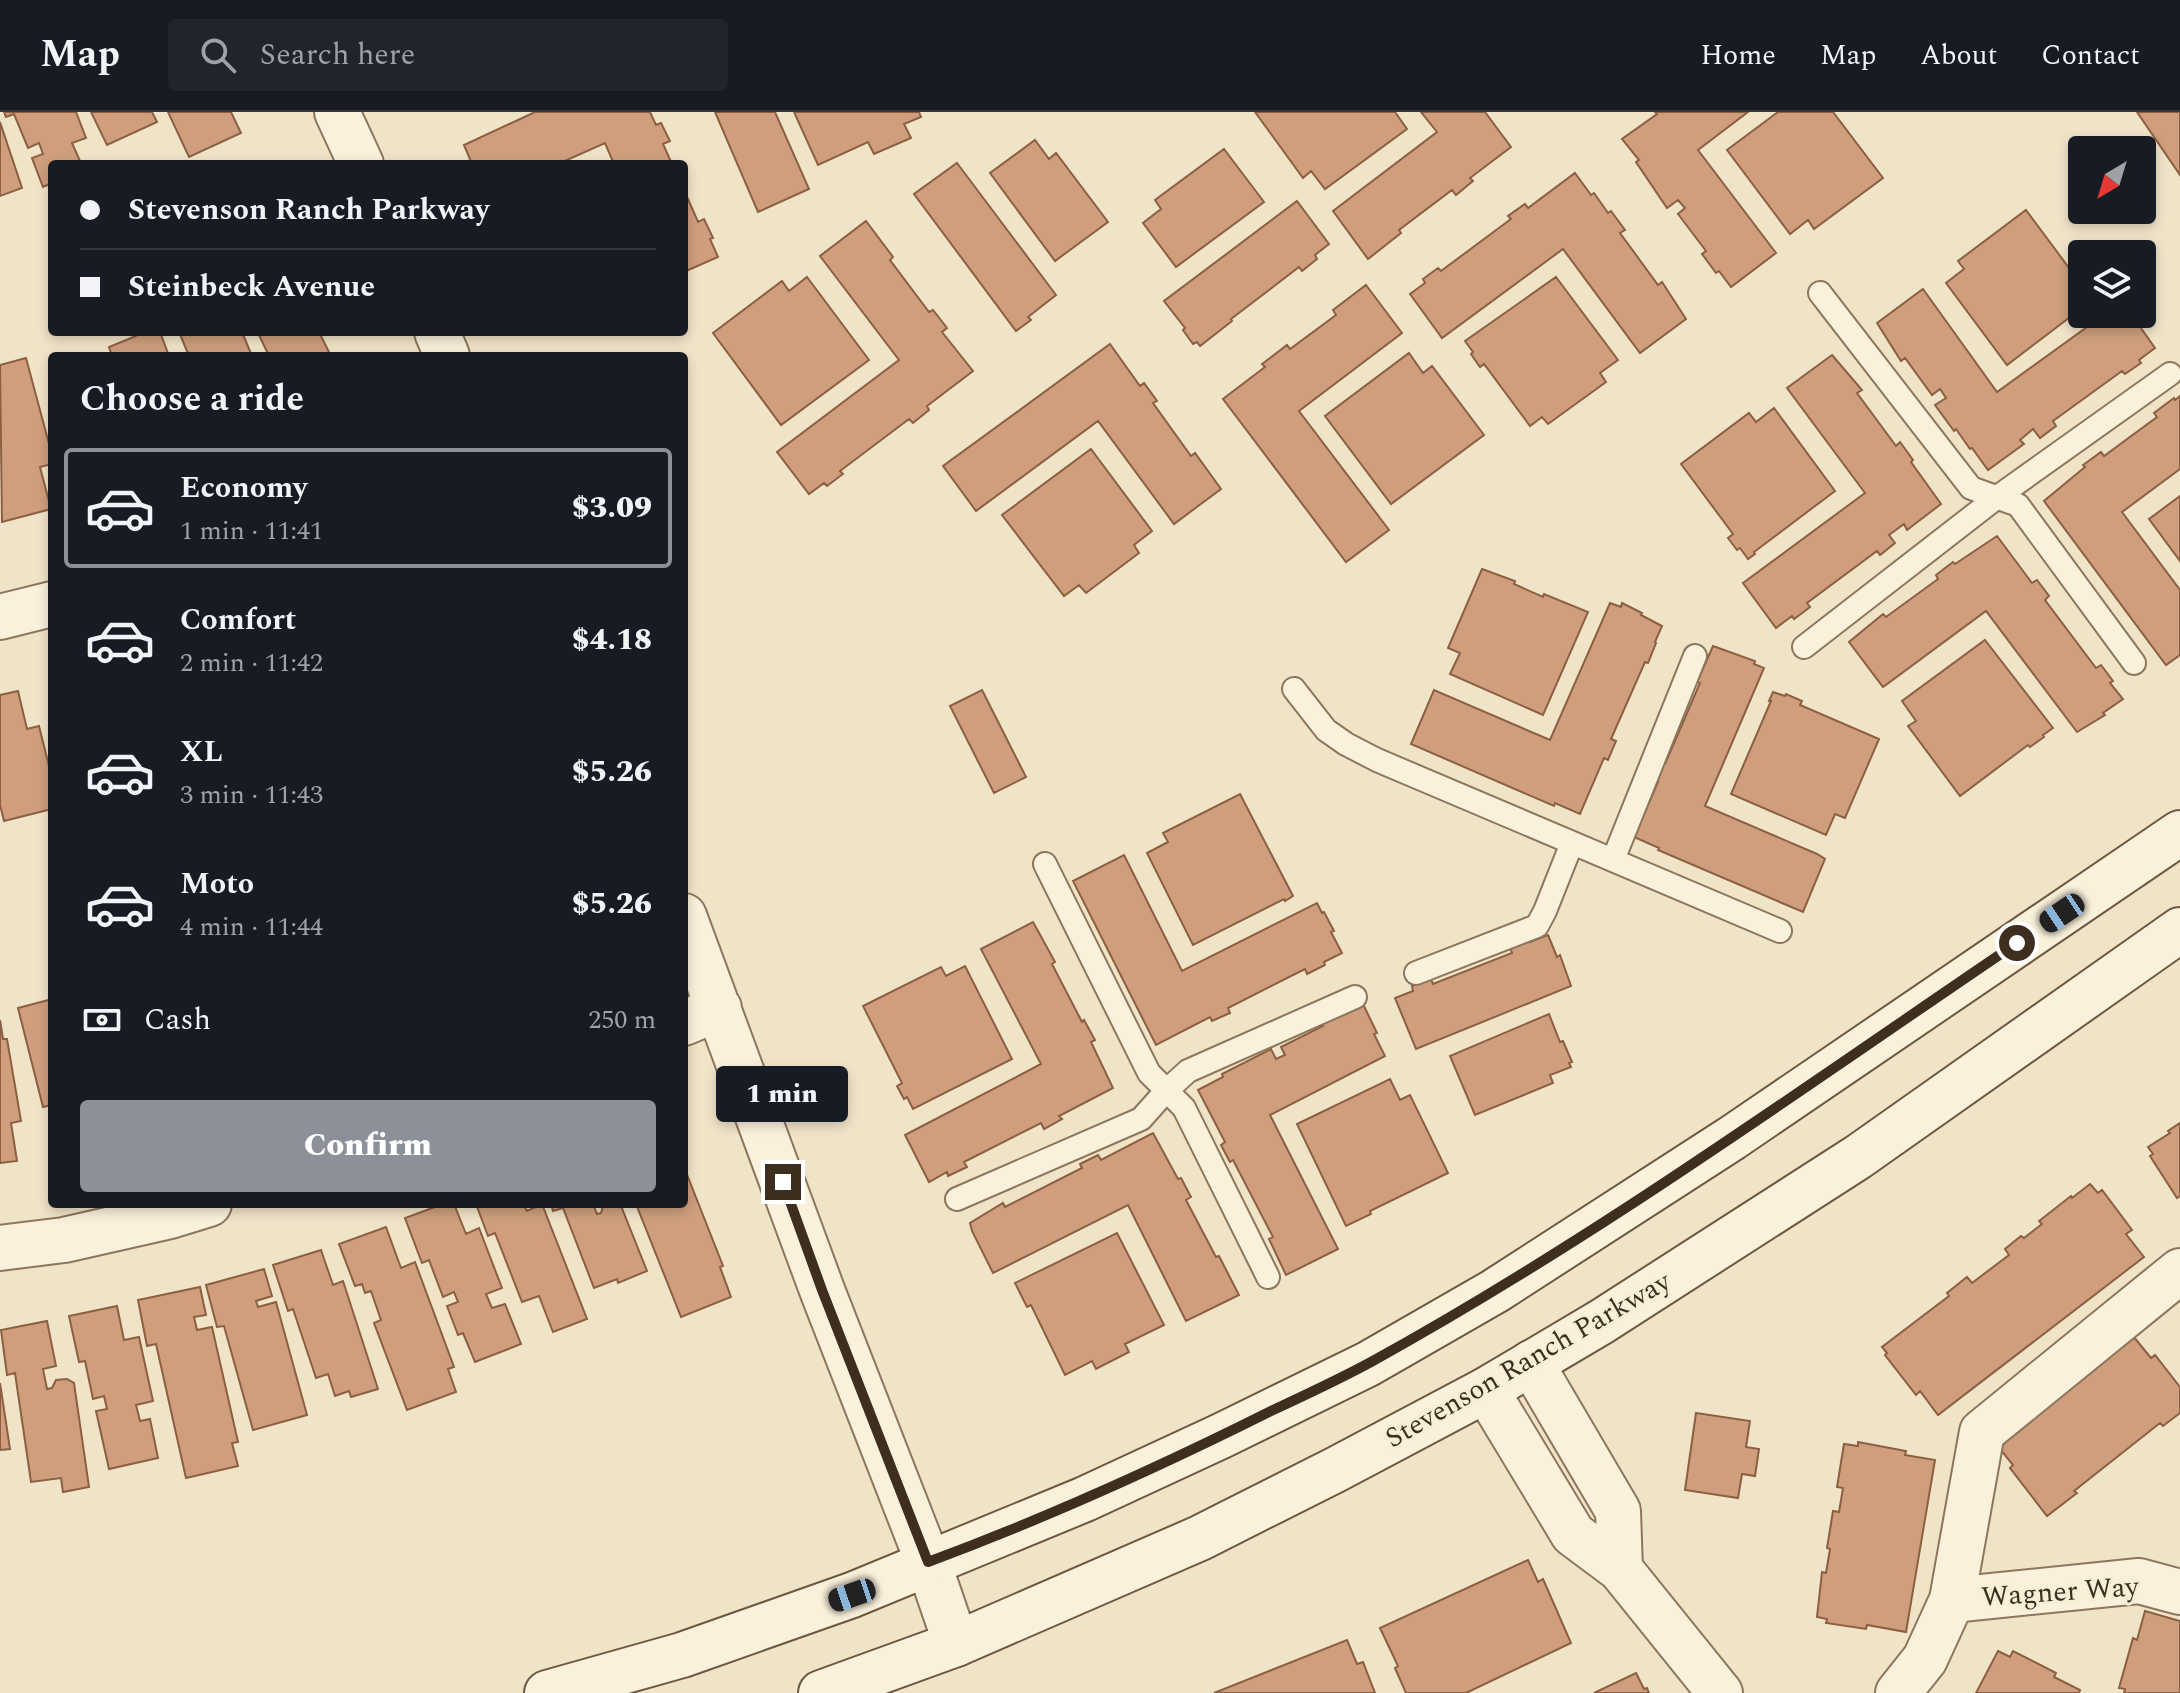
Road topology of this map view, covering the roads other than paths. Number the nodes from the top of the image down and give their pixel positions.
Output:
1 (337, 112) edge
2 (359, 160) edge
3 (1820, 293) dead end
4 (2170, 374) dead end
5 (1996, 498) junction
6 (48, 605) edge
7 (0, 617) edge
8 (1804, 647) dead end
9 (1695, 656) dead end
10 (2134, 663) dead end
11 (1294, 689) dead end
12 (2180, 833) edge
13 (1572, 843) junction
14 (1613, 860) junction
15 (1045, 864) dead end
16 (2180, 930) edge
17 (1780, 931) dead end
18 (688, 939) edge
19 (1416, 973) dead end
20 (1355, 997) dead end
21 (701, 1015) edge
22 (1166, 1091) junction
23 (957, 1199) dead end
24 (196, 1208) edge
25 (0, 1248) edge
26 (2180, 1271) edge
27 (1268, 1277) dead end
28 (1531, 1363) junction
29 (1486, 1390) junction
30 (928, 1562) junction
31 (1620, 1569) junction
32 (2180, 1592) edge
33 (1952, 1600) junction
34 (956, 1644) junction
35 (547, 1693) edge
36 (821, 1693) edge
37 (1720, 1693) edge
38 (1898, 1693) edge

1 - 2 main road
3 - 5 lane
4 - 5 lane
5 - 8 lane
5 - 10 lane
6 - 7 main road
9 - 14 lane
11 - 13 lane
12 - 30 main road
13 - 14 lane
13 - 19 lane
14 - 17 lane
15 - 22 lane
16 - 28 main road, Stevenson Ranch Parkway
18 - 21 main road
20 - 22 lane
21 - 30 main road
22 - 23 lane
22 - 27 lane
24 - 25 main road
26 - 33 main road
28 - 29 main road, Stevenson Ranch Parkway
28 - 31 main road
29 - 31 main road
29 - 34 main road, Stevenson Ranch Parkway
30 - 34 main road
30 - 35 main road
31 - 37 main road
32 - 33 main road, Wagner Way
33 - 38 main road, Wagner Way
34 - 36 main road, Stevenson Ranch Parkway

